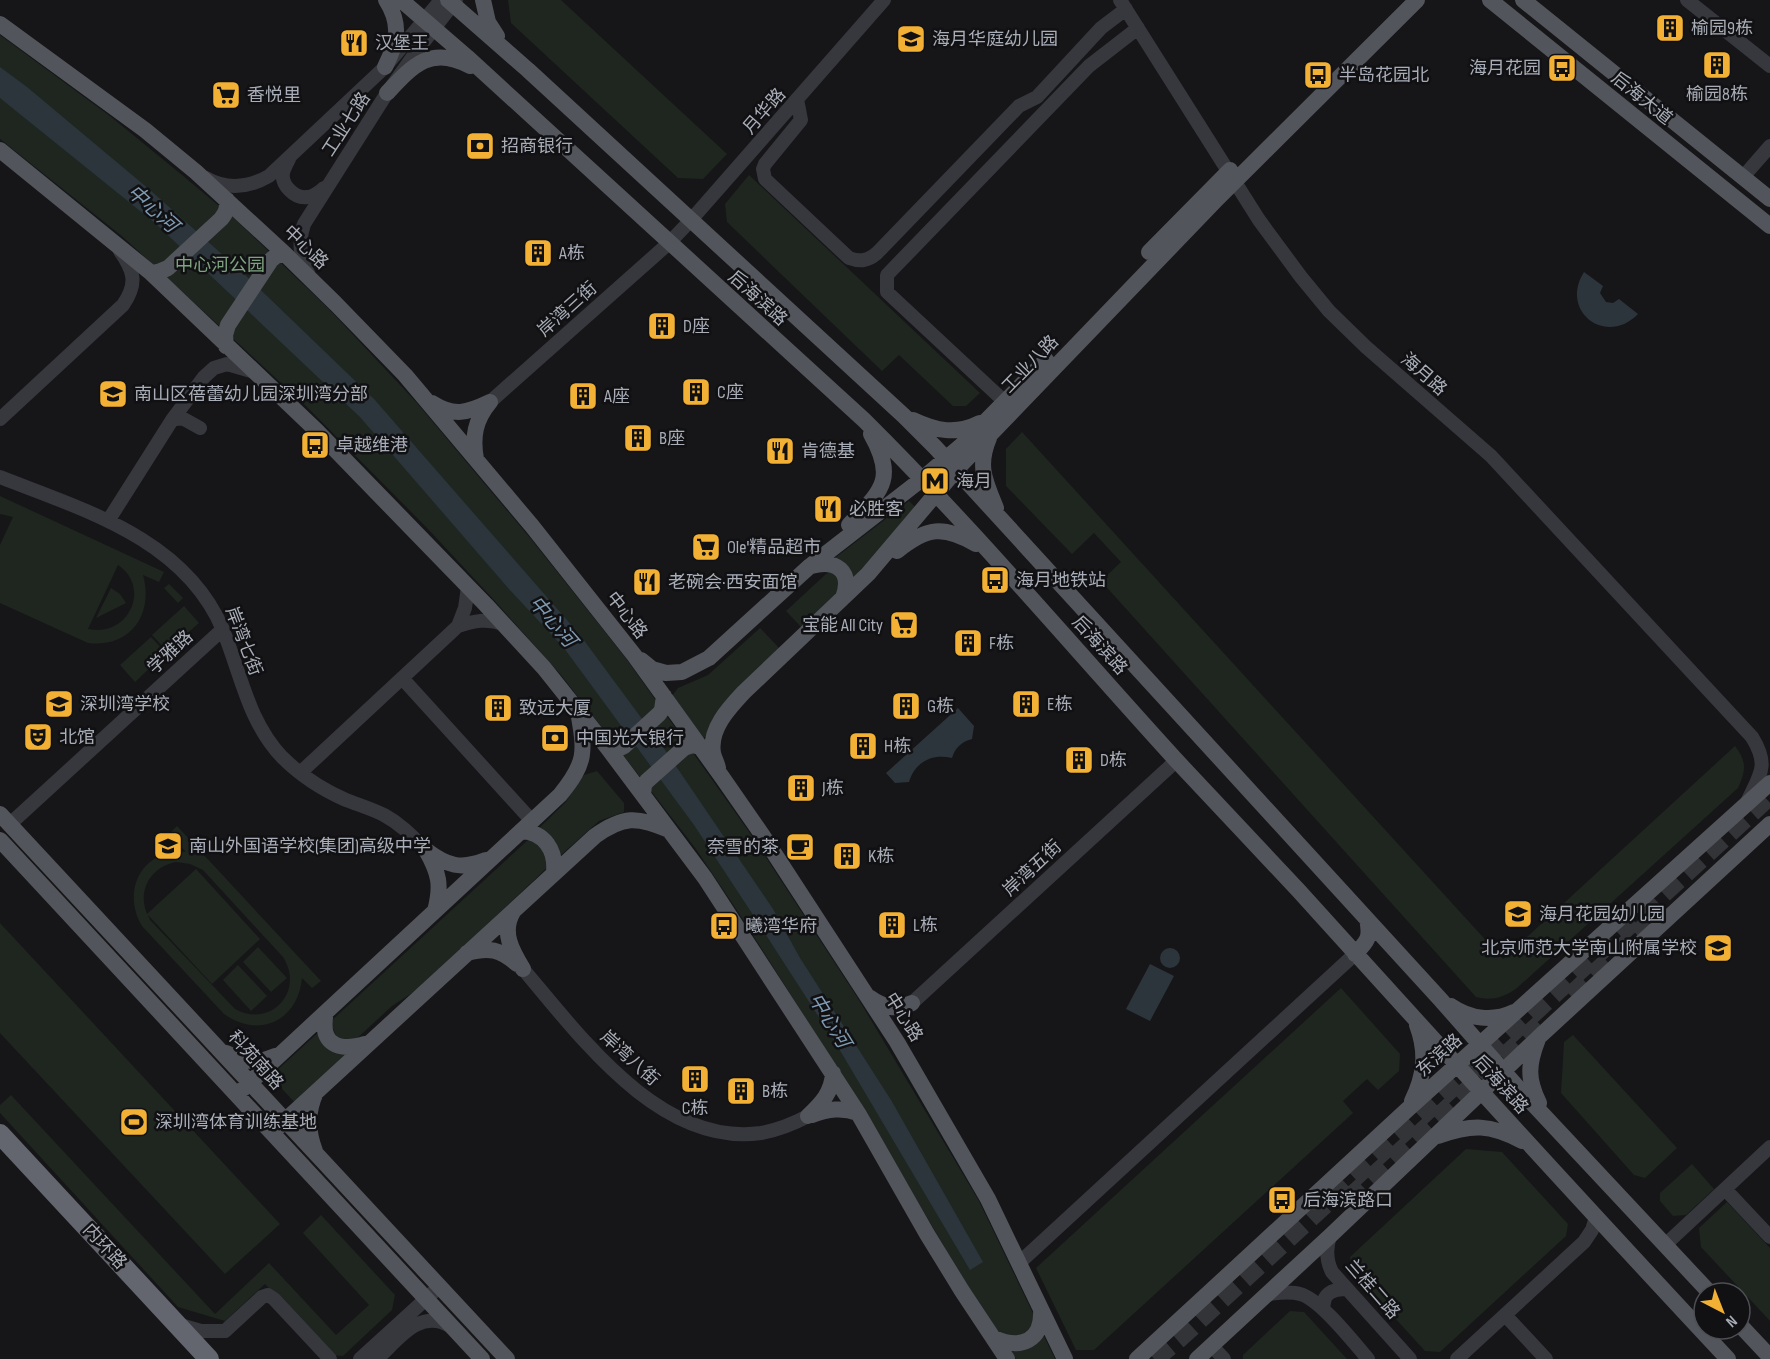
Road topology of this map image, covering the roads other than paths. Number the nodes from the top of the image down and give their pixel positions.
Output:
1 (386, 0) edge
2 (401, 0) edge
3 (483, 0) edge
4 (884, 0) edge
5 (1405, 0) edge
6 (1417, 0) edge
7 (1491, 0) edge
8 (1523, 0) edge
9 (1687, 0) edge
10 (450, 1) edge
11 (1123, 5) edge
12 (0, 24) edge
13 (430, 24) junction
14 (1138, 28) junction
15 (510, 53) junction
16 (1770, 66) edge
17 (385, 67) junction
18 (490, 78) junction
19 (387, 93) junction
20 (797, 99) junction
21 (1770, 146) edge
22 (0, 150) edge
23 (290, 157) junction
24 (196, 172) junction
25 (1231, 177) junction
26 (1743, 177) junction
27 (328, 184) junction
28 (1770, 199) edge
29 (227, 200) junction
30 (691, 220) junction
31 (1770, 225) edge
32 (669, 243) junction
33 (117, 246) junction
34 (278, 257) junction
35 (150, 272) junction
36 (310, 278) junction
37 (226, 346) junction
38 (254, 372) junction
39 (425, 399) junction
40 (490, 402) junction
41 (1005, 402) junction
42 (904, 416) junction
43 (991, 417) junction
44 (0, 419) edge
45 (172, 420) junction
46 (864, 420) junction
47 (200, 428) dead end
48 (990, 434) junction
49 (476, 459) junction
50 (950, 464) junction
51 (0, 477) edge
52 (922, 479) junction
53 (935, 493) junction
54 (999, 517) junction
55 (108, 521) junction
56 (989, 551) junction
57 (810, 566) junction
58 (868, 574) junction
59 (468, 587) junction
60 (843, 598) junction
61 (503, 624) junction
62 (458, 626) junction
63 (222, 629) junction
64 (634, 655) junction
65 (402, 678) junction
66 (663, 696) junction
67 (578, 710) junction
68 (1752, 737) junction
69 (616, 746) junction
70 (692, 747) junction
71 (1770, 747) edge
72 (1177, 760) junction
73 (300, 773) junction
74 (722, 777) junction
75 (1770, 783) edge
76 (645, 788) junction
77 (1745, 806) junction
78 (5, 819) edge
79 (1770, 824) edge
80 (527, 826) junction
81 (669, 830) junction
82 (0, 840) edge
83 (426, 850) junction
84 (493, 857) junction
85 (554, 872) junction
86 (516, 908) junction
87 (434, 911) junction
88 (1366, 919) junction
89 (466, 953) junction
90 (1355, 954) junction
91 (523, 969) junction
92 (869, 997) junction
93 (1440, 999) junction
94 (912, 1003) junction
95 (1520, 1008) junction
96 (326, 1012) junction
97 (1414, 1019) junction
98 (1540, 1036) junction
99 (897, 1041) junction
100 (368, 1043) junction
101 (1480, 1044) junction
102 (221, 1051) junction
103 (284, 1051) junction
104 (1457, 1065) junction
105 (1503, 1071) junction
106 (832, 1073) junction
107 (249, 1083) junction
108 (318, 1089) junction
109 (1481, 1092) junction
110 (237, 1094) junction
111 (1408, 1109) junction
112 (858, 1113) junction
113 (808, 1116) junction
114 (1546, 1118) junction
115 (284, 1121) junction
116 (272, 1132) junction
117 (0, 1134) edge
118 (1431, 1138) junction
119 (1530, 1145) junction
120 (1770, 1147) edge
121 (316, 1155) junction
122 (1725, 1189) junction
123 (1596, 1217) junction
124 (1330, 1236) junction
125 (1770, 1237) edge
126 (1665, 1245) junction
127 (1019, 1263) junction
128 (1699, 1281) edge
129 (439, 1287) junction
130 (1347, 1289) junction
131 (1267, 1294) junction
132 (426, 1299) junction
133 (1041, 1309) junction
134 (1324, 1310) junction
135 (1505, 1315) junction
136 (177, 1324) junction
137 (455, 1329) junction
138 (1054, 1337) junction
139 (994, 1338) junction
140 (1752, 1338) edge
141 (1212, 1346) junction
142 (1770, 1357) edge
143 (209, 1359) edge
144 (330, 1359) edge
145 (360, 1359) edge
146 (377, 1359) edge
147 (482, 1359) edge
148 (507, 1359) edge
149 (1006, 1359) edge
150 (1065, 1359) edge
151 (1073, 1359) edge
152 (1137, 1359) edge
153 (1197, 1359) edge
154 (1224, 1359) edge
155 (1368, 1359) edge
156 (1410, 1359) edge
157 (1457, 1359) edge
158 (1546, 1359) edge
159 (1728, 1359) edge

1 - 17 main road
2 - 13 main road, 后海滨路
3 - 15 main road
4 - 20 street, 月华路
5 - 25 main road, 工业八路
6 - 25 main road, 工业八路
7 - 31 main road, 后海大道
8 - 26 main road, 后海大道
9 - 16 street
10 - 13 street, 工业七路
10 - 15 main road, 后海滨路
11 - 14 street, 海月路
11 - 20 street
12 - 24 main road, 中心路
13 - 17 street, 工业七路
13 - 18 main road, 后海滨路
13 - 19 street, 工业七路
14 - 25 street, 海月路
14 - 41 street
15 - 30 main road, 后海滨路
17 - 23 street, 工业七路
18 - 19 main road
18 - 32 main road, 后海滨路
19 - 27 street, 工业七路
20 - 30 street, 月华路
21 - 26 street
22 - 33 main road
23 - 24 street, 工业七路
23 - 27 street
24 - 29 main road, 中心路
25 - 41 main road, 工业八路
25 - 48 main road, 工业八路
25 - 68 street, 海月路
26 - 28 main road, 后海大道
27 - 36 street, 工业七路
29 - 34 main road, 中心路
29 - 35 main road
30 - 32 street, 月华路
30 - 42 main road, 后海滨路
32 - 40 street, 岸湾三街
32 - 46 main road, 后海滨路
33 - 35 main road
33 - 44 street
34 - 36 main road, 中心路
34 - 37 main road
35 - 37 main road
36 - 39 main road, 中心路
37 - 38 main road
38 - 45 street
38 - 59 main road
39 - 40 main road
39 - 49 main road, 中心路
40 - 49 main road
41 - 43 main road, 工业八路
42 - 43 main road
42 - 50 main road, 后海滨路
43 - 50 main road, 工业八路
45 - 47 street
45 - 55 street
46 - 52 main road, 后海滨路
46 - 57 main road
48 - 50 main road, 工业八路
48 - 54 main road
49 - 64 main road, 中心路
50 - 52 main road, 工业八路
50 - 53 main road, 工业八路
50 - 54 main road, 后海滨路
51 - 55 street, 岸湾七街
52 - 53 main road, 后海滨路
52 - 57 main road, 工业八路
53 - 56 main road, 后海滨路
53 - 58 main road, 工业八路
54 - 88 main road, 后海滨路
55 - 63 street, 岸湾七街
56 - 58 main road
56 - 72 main road, 后海滨路
57 - 60 main road
57 - 64 main road, 工业八路
58 - 60 main road, 工业八路
59 - 61 main road
59 - 62 street
60 - 74 main road, 工业八路
61 - 62 street
61 - 67 main road
62 - 65 street
63 - 73 street, 岸湾七街
63 - 78 street, 学雅路
64 - 66 main road, 中心路
65 - 73 street
65 - 80 street
66 - 69 main road
66 - 70 main road, 中心路
67 - 69 main road
67 - 80 main road
68 - 71 street
68 - 77 street
69 - 76 main road
70 - 74 main road, 中心路
70 - 76 main road
72 - 90 main road, 后海滨路
72 - 94 street, 岸湾五街
73 - 83 street, 岸湾七街
74 - 92 main road, 中心路
75 - 77 main road, 东滨路
76 - 81 main road
77 - 95 main road, 东滨路
78 - 102 main road, 科苑南路
79 - 98 main road
80 - 84 main road
80 - 85 main road
81 - 85 main road
81 - 106 main road
82 - 110 main road, 科苑南路
83 - 84 main road
83 - 87 main road
84 - 87 main road
85 - 86 main road
86 - 89 main road
86 - 91 main road
87 - 96 main road
88 - 90 main road
88 - 93 main road, 后海滨路
89 - 91 main road
89 - 100 main road
90 - 97 main road, 后海滨路
90 - 127 street
91 - 113 street, 岸湾八街
92 - 94 main road
92 - 99 main road, 中心路
93 - 95 main road
93 - 101 main road, 后海滨路
94 - 99 main road
95 - 101 main road, 东滨路
96 - 100 main road
96 - 103 main road
97 - 104 main road, 后海滨路
97 - 111 main road
98 - 105 main road
98 - 114 main road
99 - 127 main road, 中心路
100 - 108 main road
101 - 104 main road, 东滨路
101 - 105 main road, 后海滨路
102 - 103 main road
102 - 107 main road, 科苑南路
103 - 107 main road
104 - 109 main road, 后海滨路
104 - 111 main road, 东滨路
105 - 109 main road
105 - 114 main road, 后海滨路
106 - 112 main road
106 - 113 main road
107 - 110 main road
107 - 115 main road, 科苑南路
108 - 115 main road
108 - 121 main road
109 - 118 main road
109 - 119 main road, 后海滨路
110 - 116 main road, 科苑南路
111 - 152 main road, 东滨路
112 - 113 main road
112 - 139 main road
114 - 126 main road, 后海滨路
115 - 116 main road
115 - 121 main road, 科苑南路
116 - 132 main road, 科苑南路
117 - 136 highway, 内环路
118 - 119 main road
118 - 124 main road
119 - 123 main road, 后海滨路
120 - 122 street
121 - 129 main road, 科苑南路
122 - 125 street
122 - 126 street
123 - 135 street
123 - 159 main road, 后海滨路
124 - 130 street, 兰桂二路
124 - 131 main road
126 - 128 main road, 后海滨路
127 - 133 main road, 中心路
129 - 132 street
129 - 148 main road, 科苑南路
130 - 134 street
130 - 156 street, 兰桂二路
131 - 134 street
131 - 141 main road
132 - 137 main road, 科苑南路
132 - 145 street
133 - 138 main road, 中心路
133 - 139 main road
134 - 155 street
135 - 157 street
135 - 158 street
136 - 143 highway, 内环路
136 - 144 street
137 - 146 street
137 - 147 main road, 科苑南路
138 - 150 main road, 中心路
138 - 151 main road
139 - 149 main road
140 - 142 main road
141 - 153 main road
141 - 154 street

